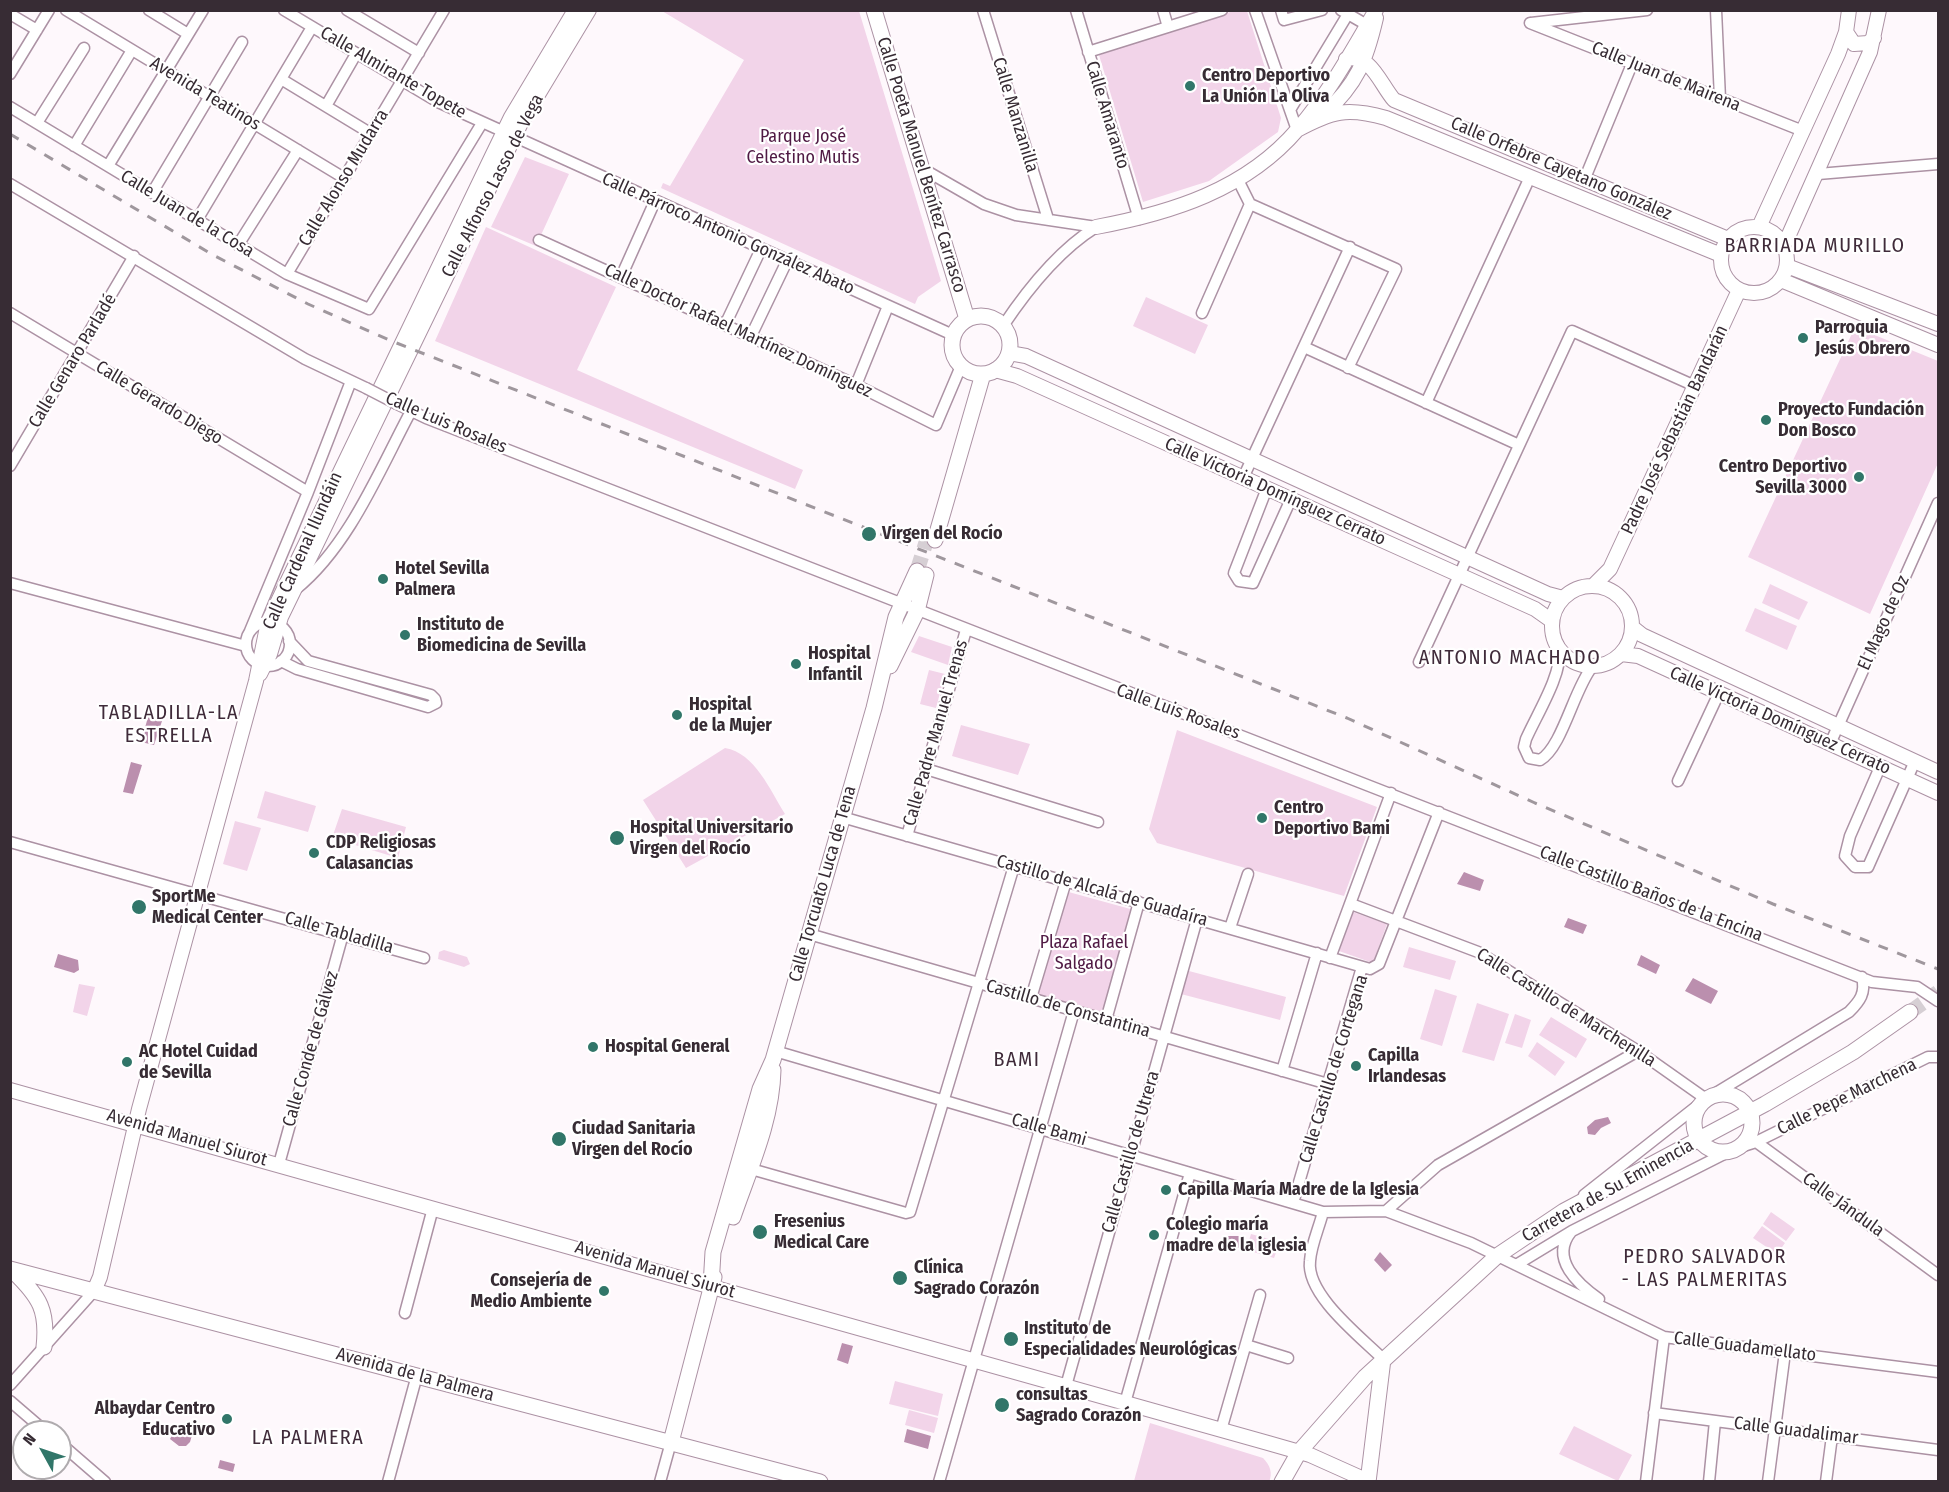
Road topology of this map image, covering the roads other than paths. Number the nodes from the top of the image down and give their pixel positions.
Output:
1 (49, 10) edge
2 (66, 10) edge
3 (149, 10) edge
4 (203, 10) edge
5 (284, 10) edge
6 (347, 10) edge
7 (444, 10) edge
8 (575, 10) edge
9 (589, 10) edge
10 (874, 10) edge
11 (983, 10) edge
12 (1076, 10) edge
13 (1163, 10) edge
14 (1222, 10) edge
15 (1255, 10) edge
16 (1281, 10) edge
17 (1322, 10) edge
18 (1377, 10) edge
19 (1647, 10) edge
20 (1716, 10) edge
21 (1849, 10) edge
22 (1879, 10) edge
23 (1345, 12) edge
24 (10, 14) edge
25 (1367, 25) junction
26 (312, 27) junction
27 (1168, 27) junction
28 (38, 30) junction
29 (1846, 32) junction
30 (188, 34) junction
31 (1874, 38) junction
32 (242, 42) dead end
33 (84, 48) dead end
34 (132, 50) junction
35 (1088, 52) junction
36 (419, 53) junction
37 (356, 54) junction
38 (1346, 59) junction
39 (1365, 60) junction
40 (1632, 64) junction
41 (166, 71) junction
42 (10, 74) edge
43 (281, 80) junction
44 (401, 81) junction
45 (1331, 84) junction
46 (210, 97) junction
47 (1341, 98) junction
48 (1720, 99) junction
49 (326, 106) junction
50 (10, 107) edge
51 (1290, 110) junction
52 (1359, 110) junction
53 (1320, 118) junction
54 (37, 123) junction
55 (482, 123) junction
56 (254, 124) junction
57 (1297, 130) junction
58 (1803, 131) junction
59 (370, 133) junction
60 (509, 135) junction
61 (74, 146) junction
62 (297, 150) junction
63 (1536, 158) junction
64 (1551, 164) junction
65 (1938, 164) edge
66 (108, 166) junction
67 (923, 169) junction
68 (1818, 174) junction
69 (1527, 175) junction
70 (344, 178) junction
71 (1585, 178) junction
72 (1238, 180) junction
73 (10, 184) edge
74 (1548, 184) junction
75 (152, 193) junction
76 (655, 201) junction
77 (1250, 204) junction
78 (1048, 219) junction
79 (1139, 219) junction
80 (197, 220) junction
81 (1096, 227) junction
82 (1759, 227) junction
83 (1728, 239) junction
84 (539, 240) dead end
85 (238, 245) junction
86 (1784, 246) junction
87 (1350, 247) junction
88 (761, 249) junction
89 (1721, 255) junction
90 (134, 256) junction
91 (787, 261) junction
92 (1787, 266) junction
93 (287, 274) junction
94 (621, 277) junction
95 (1781, 280) junction
96 (1739, 290) junction
97 (888, 306) junction
98 (1202, 313) dead end
99 (10, 314) edge
100 (967, 319) junction
101 (1938, 324) edge
102 (724, 325) junction
103 (1003, 326) junction
104 (954, 335) junction
105 (751, 336) junction
106 (1938, 345) edge
107 (1304, 347) junction
108 (78, 353) junction
109 (1009, 353) junction
110 (1348, 368) junction
111 (978, 371) junction
112 (351, 381) junction
113 (856, 385) junction
114 (1695, 386) junction
115 (1426, 403) junction
116 (411, 411) junction
117 (367, 427) junction
118 (1519, 445) junction
119 (1252, 459) junction
120 (10, 466) edge
121 (1243, 478) junction
122 (1266, 488) junction
123 (308, 492) junction
124 (1291, 499) junction
125 (1938, 503) edge
126 (1935, 520) edge
127 (931, 538) tunnel mouth
128 (1468, 557) junction
129 (1610, 570) junction
130 (922, 573) tunnel mouth
131 (1459, 575) junction
132 (10, 583) edge
133 (1593, 586) junction
134 (294, 591) junction
135 (1617, 594) junction
136 (1563, 598) junction
137 (908, 607) junction
138 (1552, 621) junction
139 (273, 623) junction
140 (1632, 627) junction
141 (966, 630) junction
142 (249, 631) junction
143 (289, 641) junction
144 (246, 646) junction
145 (1559, 650) junction
146 (1621, 654) junction
147 (281, 661) junction
148 (1419, 662) dead end
149 (261, 665) junction
150 (1592, 667) junction
151 (1719, 693) junction
152 (1838, 726) junction
153 (1830, 744) junction
154 (1915, 761) junction
155 (1880, 767) junction
156 (926, 769) junction
157 (1938, 772) edge
158 (1907, 779) junction
159 (1678, 781) dead end
160 (1391, 793) junction
161 (1938, 793) edge
162 (1439, 812) junction
163 (842, 818) junction
164 (1098, 822) dead end
165 (907, 836) junction
166 (10, 842) edge
167 (1014, 866) junction
168 (1248, 874) dead end
169 (1066, 881) junction
170 (198, 893) junction
171 (1139, 902) junction
172 (1351, 903) junction
173 (1197, 919) junction
174 (1397, 921) junction
175 (1230, 928) junction
176 (343, 934) junction
177 (809, 934) junction
178 (1317, 954) junction
179 (424, 958) dead end
180 (1330, 958) junction
181 (1362, 967) junction
182 (1862, 977) junction
183 (979, 983) junction
184 (1032, 998) junction
185 (1938, 1001) edge
186 (1074, 1011) junction
187 (1913, 1016) tunnel mouth
188 (1106, 1020) junction
189 (1164, 1037) junction
190 (1638, 1051) junction
191 (774, 1055) junction
192 (1938, 1057) edge
193 (1282, 1071) junction
194 (1328, 1084) junction
195 (10, 1090) edge
196 (1706, 1100) junction
197 (943, 1101) junction
198 (1750, 1112) junction
199 (136, 1123) junction
200 (1041, 1127) junction
201 (1700, 1139) junction
202 (1752, 1139) junction
203 (1734, 1149) junction
204 (1130, 1154) junction
205 (279, 1164) junction
206 (752, 1169) junction
207 (1190, 1173) junction
208 (1293, 1203) junction
209 (433, 1208) junction
210 (1386, 1211) junction
211 (1564, 1211) junction
212 (1323, 1212) junction
213 (1572, 1231) junction
214 (1497, 1256) junction
215 (1516, 1265) junction
216 (11, 1270) edge
217 (1938, 1275) edge
218 (711, 1286) junction
219 (94, 1291) junction
220 (1260, 1295) dead end
221 (405, 1313) dead end
222 (1621, 1316) junction
223 (1664, 1337) junction
224 (1246, 1345) junction
225 (44, 1347) junction
226 (1785, 1352) junction
227 (1288, 1358) dead end
228 (1383, 1359) junction
229 (972, 1360) junction
230 (1938, 1372) edge
231 (417, 1375) junction
232 (10, 1386) edge
233 (1066, 1386) junction
234 (10, 1401) edge
235 (1125, 1403) junction
236 (1654, 1413) junction
237 (32, 1420) edge
238 (1715, 1421) junction
239 (1775, 1429) junction
240 (1221, 1430) junction
241 (1832, 1436) junction
242 (671, 1442) junction
243 (1938, 1450) edge
244 (1299, 1452) junction
245 (72, 1453) edge
246 (1369, 1481) edge
247 (105, 1482) edge
248 (388, 1482) edge
249 (660, 1482) edge
250 (819, 1482) edge
251 (939, 1482) edge
252 (1282, 1482) edge
253 (1646, 1482) edge
254 (1709, 1482) edge
255 (1768, 1482) edge
256 (1826, 1482) edge

1 - 28 street
2 - 34 street, Avenida Teatinos
3 - 30 street
4 - 30 street
5 - 26 street, Calle Almirante Topete
6 - 36 street
7 - 36 street, Calle Alonso Mudarra
8 - 60 street, Calle Alfonso Lasso de Vega
9 - 60 street, Calle Alfonso Lasso de Vega
10 - 67 main road, Calle Poeta Manuel Benítez Carrasco
11 - 78 street, Calle Manzanilla
12 - 35 street, Calle Amaranto
13 - 27 street
14 - 27 street
15 - 51 street
16 - 17 street
18 - 25 street
18 - 39 street
19 - 40 street, Calle Juan de Mairena
20 - 48 street
21 - 29 street
22 - 31 street
23 - 25 street
23 - 51 street
24 - 28 street
25 - 38 street
26 - 37 street, Calle Almirante Topete
26 - 43 street
27 - 35 street
28 - 42 street
29 - 31 street
29 - 58 street
30 - 41 street
31 - 68 street
32 - 46 street
33 - 54 street
34 - 41 street, Avenida Teatinos
34 - 61 street
35 - 79 street, Calle Amaranto
36 - 44 street, Calle Alonso Mudarra
37 - 44 street, Calle Almirante Topete
37 - 49 street
38 - 39 street
38 - 45 street
39 - 47 street
39 - 63 street, Calle Orfebre Cayetano González
40 - 48 street, Calle Juan de Mairena
40 - 71 street
41 - 46 street, Avenida Teatinos
41 - 66 street
43 - 49 street
43 - 56 street
44 - 55 street, Calle Almirante Topete
44 - 59 street, Calle Alonso Mudarra
45 - 47 street
45 - 57 street
46 - 56 street, Avenida Teatinos
46 - 75 street
47 - 52 street
47 - 53 street
48 - 58 street, Calle Juan de Mairena
49 - 59 street
50 - 54 street, Calle Juan de la Cosa
51 - 57 street
52 - 53 street
52 - 69 street, Calle Orfebre Cayetano González
53 - 57 street
54 - 61 street, Calle Juan de la Cosa
55 - 60 street, Calle Almirante Topete
55 - 93 street, Calle Juan de la Cosa
56 - 62 street, Avenida Teatinos
56 - 80 street
57 - 72 street
58 - 82 street
59 - 70 street, Calle Alonso Mudarra
60 - 76 street, Calle Párroco Antonio González Abato
60 - 117 street, Calle Alfonso Lasso de Vega
61 - 66 street, Calle Juan de la Cosa
62 - 70 street, Avenida Teatinos
62 - 85 street
63 - 64 street, Calle Orfebre Cayetano González
63 - 69 street
64 - 71 street, Calle Orfebre Cayetano González
64 - 74 street
65 - 68 street
66 - 75 street, Calle Juan de la Cosa
67 - 78 street
67 - 100 main road, Calle Poeta Manuel Benítez Carrasco
68 - 86 street
69 - 74 street, Calle Orfebre Cayetano González
69 - 115 street
70 - 93 street, Calle Alonso Mudarra
71 - 83 street, Calle Orfebre Cayetano González
72 - 77 street
72 - 79 street
73 - 90 street, Calle Luis Rosales
74 - 89 street, Calle Orfebre Cayetano González
75 - 80 street, Calle Juan de la Cosa
76 - 88 street, Calle Párroco Antonio González Abato
76 - 94 street
77 - 87 street
77 - 98 street
78 - 81 street
79 - 81 street
80 - 85 street, Calle Juan de la Cosa
81 - 103 street
82 - 83 street
82 - 86 street
83 - 89 street
84 - 94 street, Calle Doctor Rafael Martínez Domínguez
85 - 93 street, Calle Juan de la Cosa
86 - 92 street
87 - 107 street
87 - 110 street
88 - 91 street, Calle Párroco Antonio González Abato
88 - 102 street
89 - 96 street
90 - 108 street, Calle Genaro Parladé
90 - 112 street, Calle Luis Rosales
91 - 97 street, Calle Párroco Antonio González Abato
91 - 105 street
92 - 95 street
92 - 101 street
94 - 102 street, Calle Doctor Rafael Martínez Domínguez
95 - 96 street
95 - 106 street
96 - 114 street, Padre José Sebastián Bandarán
97 - 104 street, Calle Párroco Antonio González Abato
97 - 113 street
99 - 108 street, Calle Gerardo Diego
100 - 103 main road
100 - 104 main road
102 - 105 street, Calle Doctor Rafael Martínez Domínguez
103 - 109 main road
104 - 111 main road
105 - 113 street, Calle Doctor Rafael Martínez Domínguez
107 - 110 street
107 - 119 street
108 - 120 street, Calle Genaro Parladé
108 - 123 street, Calle Gerardo Diego
109 - 111 main road
109 - 119 street, Calle Victoria Domínguez Cerrato
110 - 115 street
111 - 113 street, Calle Doctor Rafael Martínez Domínguez
111 - 121 street, Calle Victoria Domínguez Cerrato
111 - 127 main road
112 - 116 street, Calle Luis Rosales, bridge
112 - 123 street, Calle Cardenal Ilundáin
114 - 118 street
114 - 129 street, Padre José Sebastián Bandarán
115 - 118 street
116 - 134 street, Calle Cardenal Ilundáin
116 - 137 street, Calle Luis Rosales
117 - 134 street, Calle Cardenal Ilundáin
117 - 139 street, Calle Cardenal Ilundáin
118 - 128 street
119 - 121 street
119 - 128 street, Calle Victoria Domínguez Cerrato
121 - 122 street, Calle Victoria Domínguez Cerrato
122 - 124 street, Calle Victoria Domínguez Cerrato
122 - 124 street
123 - 142 street, Calle Cardenal Ilundáin
124 - 131 street, Calle Victoria Domínguez Cerrato
125 - 126 street, El Mago de Oz
126 - 152 street, El Mago de Oz
128 - 131 street
128 - 136 street, Calle Victoria Domínguez Cerrato
129 - 133 street, Padre José Sebastián Bandarán
129 - 135 street
130 - 137 main road, Calle Torcuato Luca de Tena
131 - 138 street, Calle Victoria Domínguez Cerrato
131 - 148 street
132 - 144 street
133 - 135 street
133 - 136 street
134 - 139 street, Calle Cardenal Ilundáin
135 - 140 street
136 - 138 street
137 - 141 street, Calle Luis Rosales
137 - 163 main road, Calle Torcuato Luca de Tena
138 - 145 street
139 - 142 street
139 - 143 street
139 - 149 street, Calle Cardenal Ilundáin
140 - 146 street
140 - 152 street, Calle Victoria Domínguez Cerrato
141 - 156 street, Calle Padre Manuel Trenas
141 - 160 street, Calle Luis Rosales
142 - 144 street, Calle Cardenal Ilundáin
143 - 147 street
143 - 147 street
144 - 149 street
145 - 150 street
145 - 150 street
146 - 150 street
146 - 151 street, Calle Victoria Domínguez Cerrato
147 - 149 street
149 - 170 street, Calle Cardenal Ilundáin
151 - 153 street, Calle Victoria Domínguez Cerrato
151 - 159 street
152 - 153 street, El Mago de Oz
152 - 154 street, Calle Victoria Domínguez Cerrato
153 - 155 street, Calle Victoria Domínguez Cerrato
154 - 157 street, Calle Victoria Domínguez Cerrato
154 - 158 street
155 - 158 street, Calle Victoria Domínguez Cerrato
155 - 158 street
156 - 164 street, Calle Padre Manuel Trenas
156 - 165 street, Calle Padre Manuel Trenas
158 - 161 street, Calle Victoria Domínguez Cerrato
160 - 162 street, Calle Luis Rosales
160 - 172 street
162 - 174 street, Calle Castillo de Cortegana
162 - 182 street, Calle Castillo Baños de la Encina
163 - 165 street, Castillo de Alcalá de Guadaíra
163 - 177 main road, Calle Torcuato Luca de Tena
165 - 167 street, Castillo de Alcalá de Guadaíra
166 - 170 street, Calle Tabladilla
167 - 169 street, Castillo de Alcalá de Guadaíra
167 - 183 street
168 - 175 street
169 - 171 street, Castillo de Alcalá de Guadaíra
169 - 184 street
170 - 176 street, Calle Tabladilla
170 - 199 street, Calle Cardenal Ilundáin
171 - 173 street, Castillo de Alcalá de Guadaíra
171 - 188 street
172 - 174 street, Calle Castillo de Marchenilla
172 - 180 street
173 - 175 street, Castillo de Alcalá de Guadaíra
173 - 189 street, Calle Castillo de Utrera
174 - 181 street, Calle Castillo de Cortegana
174 - 190 street, Calle Castillo de Marchenilla
175 - 178 street, Castillo de Alcalá de Guadaíra
176 - 179 street, Calle Tabladilla
176 - 205 street, Calle Conde de Gálvez
177 - 183 street, Castillo de Constantina
177 - 191 main road, Calle Torcuato Luca de Tena
178 - 180 street, Castillo de Alcalá de Guadaíra
178 - 193 street
180 - 181 street, Castillo de Alcalá de Guadaíra
181 - 194 street, Calle Castillo de Cortegana
182 - 185 street, Calle Castillo Baños de la Encina
182 - 196 street
183 - 184 street, Castillo de Constantina
183 - 197 street
184 - 186 street, Castillo de Constantina
186 - 188 street, Castillo de Constantina
186 - 200 street
187 - 198 main road, Carretera de Su Eminencia
188 - 189 street, Castillo de Constantina
189 - 193 street, Castillo de Constantina
189 - 204 street, Calle Castillo de Utrera
190 - 196 street, Calle Castillo de Marchenilla
190 - 210 street
191 - 197 street, Calle Bami
191 - 206 main road, Calle Torcuato Luca de Tena
191 - 218 main road, Calle Torcuato Luca de Tena
192 - 202 street, Calle Pepe Marchena
193 - 194 street, Castillo de Constantina
194 - 208 street, Calle Castillo de Cortegana
195 - 199 street, Avenida Manuel Siurot
196 - 198 main road
196 - 201 main road
196 - 211 street
197 - 200 street, Calle Bami
197 - 206 street
198 - 201 main road, Carretera de Su Eminencia
198 - 202 main road
199 - 205 street, Avenida Manuel Siurot
199 - 219 street, Calle Cardenal Ilundáin
200 - 204 street, Calle Bami
200 - 229 street
201 - 203 main road
201 - 211 main road, Carretera de Su Eminencia
202 - 203 main road
202 - 217 street, Calle Jándula
203 - 213 street
204 - 207 street, Calle Bami
204 - 233 street, Calle Castillo de Utrera
205 - 209 street, Avenida Manuel Siurot
206 - 218 main road, Calle Torcuato Luca de Tena
207 - 208 street, Calle Bami
207 - 235 street
208 - 212 street, Calle Bami
209 - 218 street, Avenida Manuel Siurot
209 - 221 street
210 - 212 street, Calle Bami
210 - 214 street, Calle Guadamellato
211 - 214 main road, Carretera de Su Eminencia
212 - 228 street
213 - 215 street
213 - 222 street
214 - 215 street, Calle Guadamellato
214 - 228 main road, Carretera de Su Eminencia
215 - 222 street, Calle Guadamellato
216 - 219 main road, Avenida de la Palmera
216 - 225 main road
218 - 229 street, Avenida Manuel Siurot
218 - 242 main road, Calle Torcuato Luca de Tena
219 - 225 street
219 - 231 main road, Avenida de la Palmera
220 - 224 street
222 - 223 street, Calle Guadamellato
223 - 226 street, Calle Guadamellato
223 - 236 street
224 - 227 street
224 - 240 street
225 - 232 street
226 - 230 street, Calle Guadamellato
226 - 239 street
228 - 244 main road, Carretera de Su Eminencia
228 - 246 main road
229 - 233 street, Avenida Manuel Siurot
229 - 251 street
231 - 242 main road, Avenida de la Palmera
231 - 248 street
233 - 235 street, Avenida Manuel Siurot
234 - 237 street
235 - 240 street, Avenida Manuel Siurot
236 - 238 street, Calle Guadalimar
236 - 253 street
238 - 239 street, Calle Guadalimar
238 - 254 street
239 - 241 street, Calle Guadalimar
239 - 255 street
240 - 244 street, Avenida Manuel Siurot
241 - 243 street, Calle Guadalimar
241 - 256 street
242 - 249 street, Calle Torcuato Luca de Tena
242 - 250 main road, Avenida de la Palmera
244 - 246 street, Avenida Manuel Siurot
244 - 252 main road
245 - 247 street

